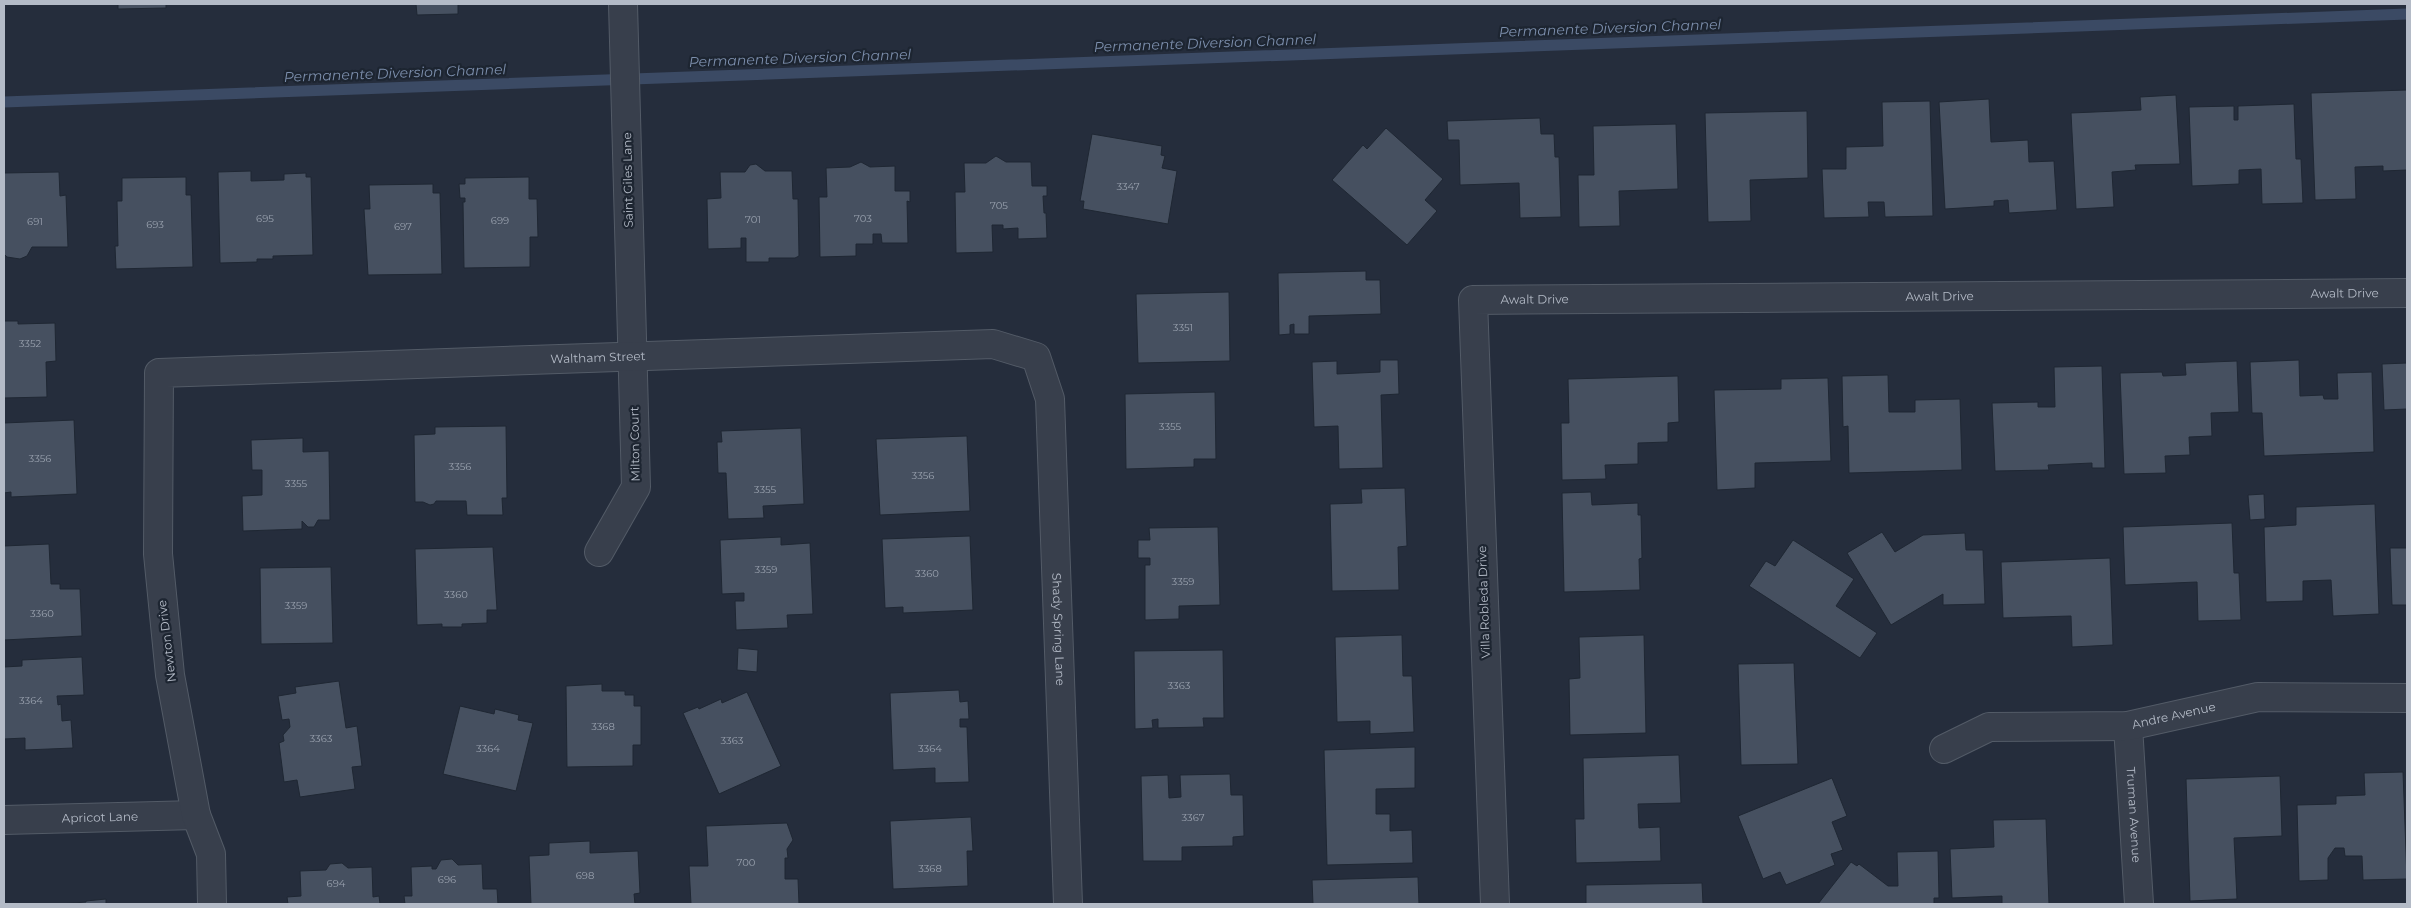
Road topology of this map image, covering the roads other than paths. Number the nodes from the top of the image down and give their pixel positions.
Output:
1 (623, 4) edge
2 (2407, 293) edge
3 (1473, 300) joint
4 (632, 357) junction
5 (1036, 357) joint
6 (159, 373) joint
7 (599, 552) dead end
8 (2407, 698) edge
9 (2128, 726) junction
10 (1944, 749) dead end
11 (196, 815) junction
12 (4, 820) edge
13 (212, 904) edge
14 (1068, 904) edge
15 (1495, 904) edge
16 (2139, 904) edge

1 - 4 street, Saint Giles Lane
2 - 3 street, Awalt Drive
3 - 15 street, Villa Robleda Drive
4 - 5 street, Waltham Street
4 - 6 street, Waltham Street
4 - 7 street, Milton Court
5 - 14 street, Shady Spring Lane
6 - 11 street, Newton Drive
8 - 9 street, Andre Avenue
9 - 10 street, Andre Avenue
9 - 16 street, Truman Avenue
11 - 12 street, Apricot Lane
11 - 13 street, Newton Drive

